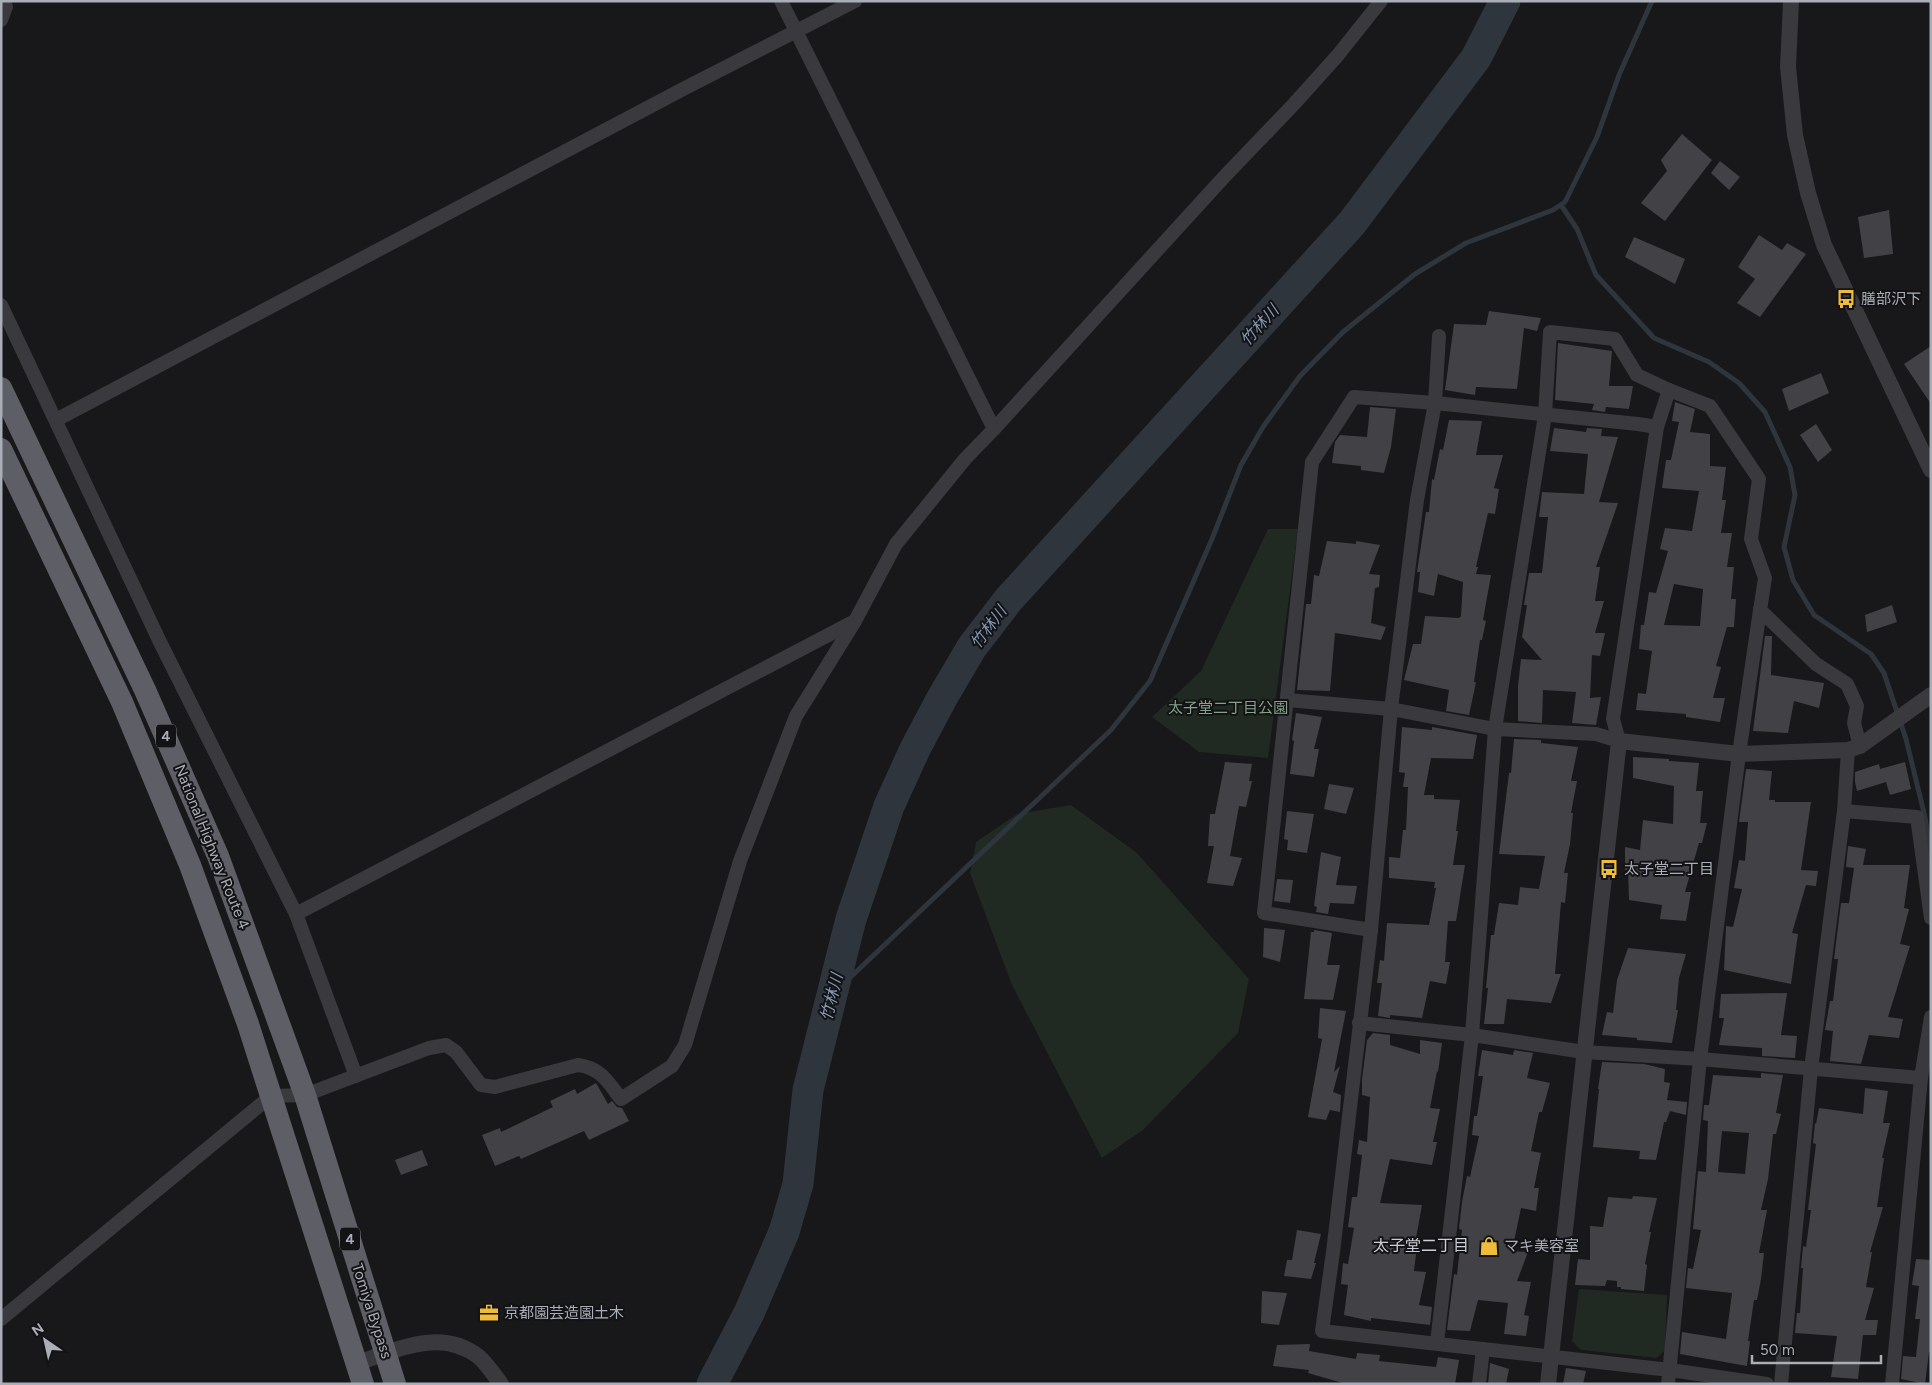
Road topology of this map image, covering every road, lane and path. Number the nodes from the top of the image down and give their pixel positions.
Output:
1 (4, 1) edge
2 (781, 1) edge
3 (855, 1) edge
4 (1381, 1) edge
5 (1790, 1) edge
6 (1, 20) edge
7 (797, 31) junction
8 (1, 305) edge
9 (1439, 336) dead end
10 (1, 388) edge
11 (1669, 390) junction
12 (1435, 403) junction
13 (1545, 416) junction
14 (56, 420) junction
15 (1657, 427) junction
16 (994, 429) junction
17 (1, 449) edge
18 (1931, 470) edge
19 (1760, 610) junction
20 (855, 621) junction
21 (1931, 695) edge
22 (1287, 700) junction
23 (1391, 709) junction
24 (1495, 729) junction
25 (1619, 741) junction
26 (1854, 748) junction
27 (1739, 754) junction
28 (1844, 812) junction
29 (296, 914) junction
30 (1931, 918) edge
31 (1371, 930) junction
32 (1931, 1017) edge
33 (1358, 1023) junction
34 (1472, 1035) junction
35 (1584, 1052) junction
36 (1700, 1058) junction
37 (1811, 1069) junction
38 (356, 1076) junction
39 (1921, 1078) junction
40 (305, 1095) junction
41 (271, 1096) junction
42 (1, 1318) edge
43 (1437, 1343) junction
44 (1483, 1349) junction
45 (386, 1354) junction
46 (1550, 1356) junction
47 (360, 1373) edge
48 (1669, 1377) edge
49 (395, 1384) edge
50 (501, 1384) edge
51 (1479, 1384) edge
52 (1548, 1384) edge
53 (1767, 1384) edge
54 (1781, 1384) edge
55 (1892, 1384) edge

1 - 6 street
2 - 7 street
3 - 7 street
4 - 16 street
5 - 18 street
7 - 14 street
7 - 16 street
8 - 14 street
9 - 12 street
10 - 40 highway, National Highway Route 4 / 4
11 - 13 street
11 - 15 street
11 - 19 street
12 - 13 street
12 - 22 street
12 - 23 street
13 - 15 street
13 - 24 street
14 - 29 street
15 - 25 street
16 - 20 street
17 - 41 highway, National Highway Route 4 / 4
19 - 26 street
19 - 27 street
20 - 29 street
20 - 38 street
21 - 26 street
22 - 23 street
22 - 31 street
23 - 24 street
23 - 31 street
24 - 25 street
24 - 34 street
25 - 27 street
25 - 35 street
26 - 27 street
26 - 28 street
27 - 36 street
28 - 30 street
28 - 37 street
29 - 38 street
31 - 33 street
32 - 39 street
33 - 34 street
33 - 43 street
34 - 35 street
34 - 43 street
35 - 36 street
35 - 46 street
36 - 37 street
36 - 48 street
37 - 39 street
37 - 54 street
38 - 40 street
39 - 55 street
40 - 41 street
40 - 45 highway, Tomiya Bypass / 4
41 - 42 street
41 - 47 highway, Tomiya Bypass / 4
43 - 44 street
44 - 46 street
44 - 51 street
45 - 47 street
45 - 49 highway, Tomiya Bypass / 4
45 - 50 street
46 - 48 street
46 - 52 street
48 - 53 street

